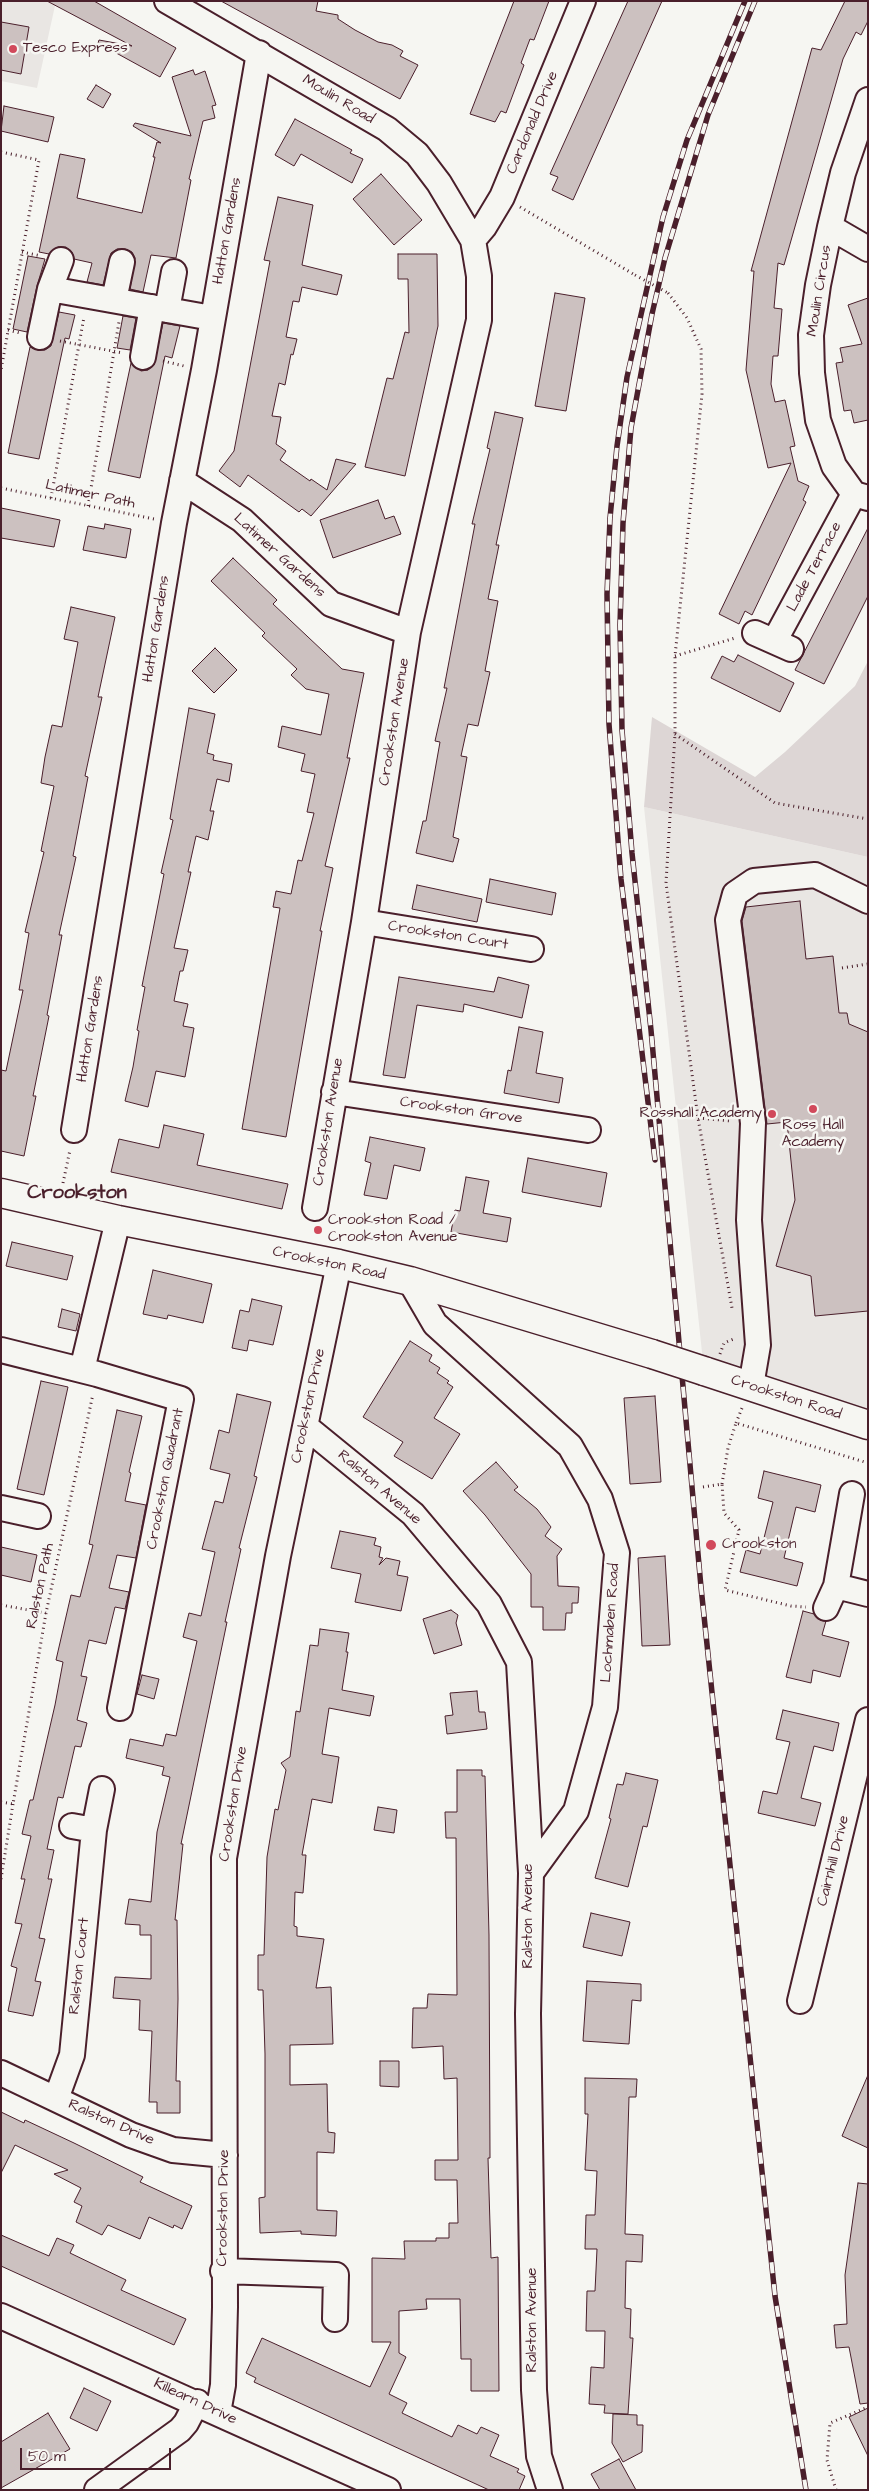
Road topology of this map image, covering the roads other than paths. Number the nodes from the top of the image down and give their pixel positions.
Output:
1 (167, 1) edge
2 (583, 1) edge
3 (259, 53) junction
4 (868, 100) edge
5 (830, 227) junction
6 (473, 240) junction
7 (868, 249) edge
8 (61, 260) dead end
9 (122, 262) dead end
10 (174, 272) dead end
11 (50, 289) junction
12 (118, 301) junction
13 (160, 308) junction
14 (212, 318) junction
15 (40, 337) road end
16 (143, 358) road end
17 (182, 481) junction
18 (861, 496) edge
19 (408, 632) junction
20 (774, 641) road end
21 (868, 901) edge
22 (364, 922) junction
23 (531, 949) dead end
24 (334, 1092) junction
25 (74, 1130) road end
26 (588, 1130) dead end
27 (1, 1193) edge
28 (315, 1208) dead end
29 (118, 1220) junction
30 (339, 1264) junction
31 (410, 1281) junction
32 (2, 1353) edge
33 (90, 1372) junction
34 (751, 1386) junction
35 (868, 1425) edge
36 (305, 1426) junction
37 (852, 1494) dead end
38 (1, 1508) edge
39 (38, 1516) dead end
40 (836, 1586) junction
41 (868, 1594) edge
42 (826, 1608) road end
43 (120, 1708) dead end
44 (868, 1720) edge
45 (102, 1789) dead end
46 (531, 1873) junction
47 (800, 2001) dead end
48 (1, 2073) edge
49 (56, 2099) junction
50 (225, 2155) junction
51 (223, 2271) junction
52 (1, 2316) edge
53 (335, 2319) dead end
54 (197, 2402) junction
55 (218, 2412) junction
56 (97, 2490) edge
57 (388, 2490) edge
58 (550, 2490) edge

1 - 3 street, Moulin Road
2 - 6 street, Cardonald Drive
3 - 6 street, Moulin Road
3 - 14 street, Hatton Gardens
4 - 5 street, Moulin Circus
5 - 7 street
5 - 18 street, Moulin Circus
6 - 19 street, Crookston Avenue
8 - 11 street
9 - 12 street
10 - 13 street
11 - 12 street
11 - 15 street
12 - 13 street
13 - 14 street
13 - 16 street
14 - 17 street, Hatton Gardens
17 - 19 street, Latimer Gardens
17 - 25 street, Hatton Gardens
18 - 20 street, Lade Terrace
19 - 22 street, Crookston Avenue
21 - 34 street
22 - 23 street, Crookston Court
22 - 24 street, Crookston Avenue
24 - 26 street, Crookston Grove
24 - 28 street, Crookston Avenue
27 - 29 main road, Crookston Road
29 - 30 main road, Crookston Road
29 - 33 street
30 - 31 main road, Crookston Road
30 - 36 street, Crookston Drive
31 - 34 main road, Crookston Road, bridge
31 - 46 street, Lochmaben Road
32 - 33 street, Crookston Quadrant
33 - 43 street, Crookston Quadrant
34 - 35 main road, Crookston Road
36 - 46 street, Ralston Avenue
36 - 50 street, Crookston Drive
37 - 40 street
38 - 39 street
40 - 41 street
40 - 42 street
44 - 47 street, Cairnhill Drive
45 - 49 street, Ralston Court
46 - 58 street, Ralston Avenue
48 - 49 street, Ralston Drive
49 - 50 street, Ralston Drive
50 - 51 street, Crookston Drive
51 - 53 street
51 - 55 street, Crookston Drive
52 - 54 street, Killearn Drive
54 - 55 street, Killearn Drive
54 - 56 street
55 - 57 street, Killearn Drive

